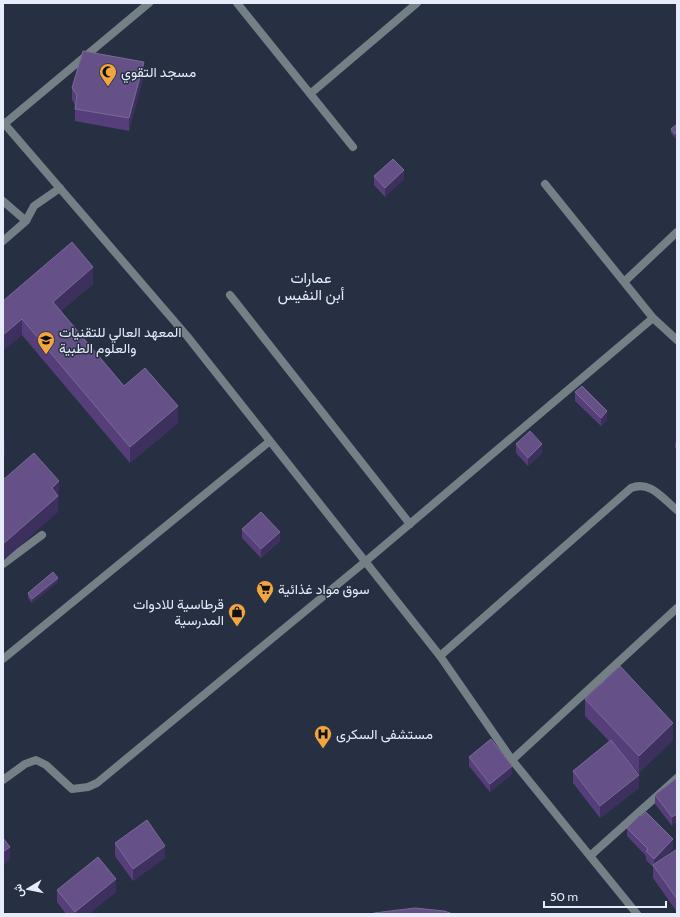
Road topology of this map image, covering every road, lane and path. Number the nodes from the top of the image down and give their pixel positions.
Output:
1 (149, 3) edge
2 (237, 3) edge
3 (416, 3) edge
4 (310, 94) junction
5 (4, 124) edge
6 (353, 147) dead end
7 (545, 184) dead end
8 (60, 188) junction
9 (3, 202) edge
10 (26, 221) junction
11 (677, 232) edge
12 (3, 241) edge
13 (624, 282) junction
14 (230, 294) dead end
15 (653, 318) junction
16 (677, 340) edge
17 (270, 441) junction
18 (677, 510) edge
19 (410, 524) junction
20 (42, 535) dead end
21 (366, 561) junction
22 (3, 564) edge
23 (677, 608) edge
24 (440, 656) junction
25 (3, 659) edge
26 (512, 760) junction
27 (677, 778) edge
28 (3, 780) edge
29 (590, 856) junction
30 (638, 914) edge

1 - 5 street
2 - 4 street
3 - 4 street
4 - 6 street
5 - 8 street
7 - 13 street
8 - 10 street
8 - 17 street
9 - 10 street
10 - 12 street
11 - 13 street
13 - 15 street
14 - 19 street
15 - 16 street
15 - 19 street
17 - 21 street
17 - 25 street
18 - 24 street
19 - 21 street
20 - 22 street
21 - 24 street
21 - 28 street
23 - 26 street
24 - 26 street
26 - 29 street
27 - 29 street
29 - 30 street

